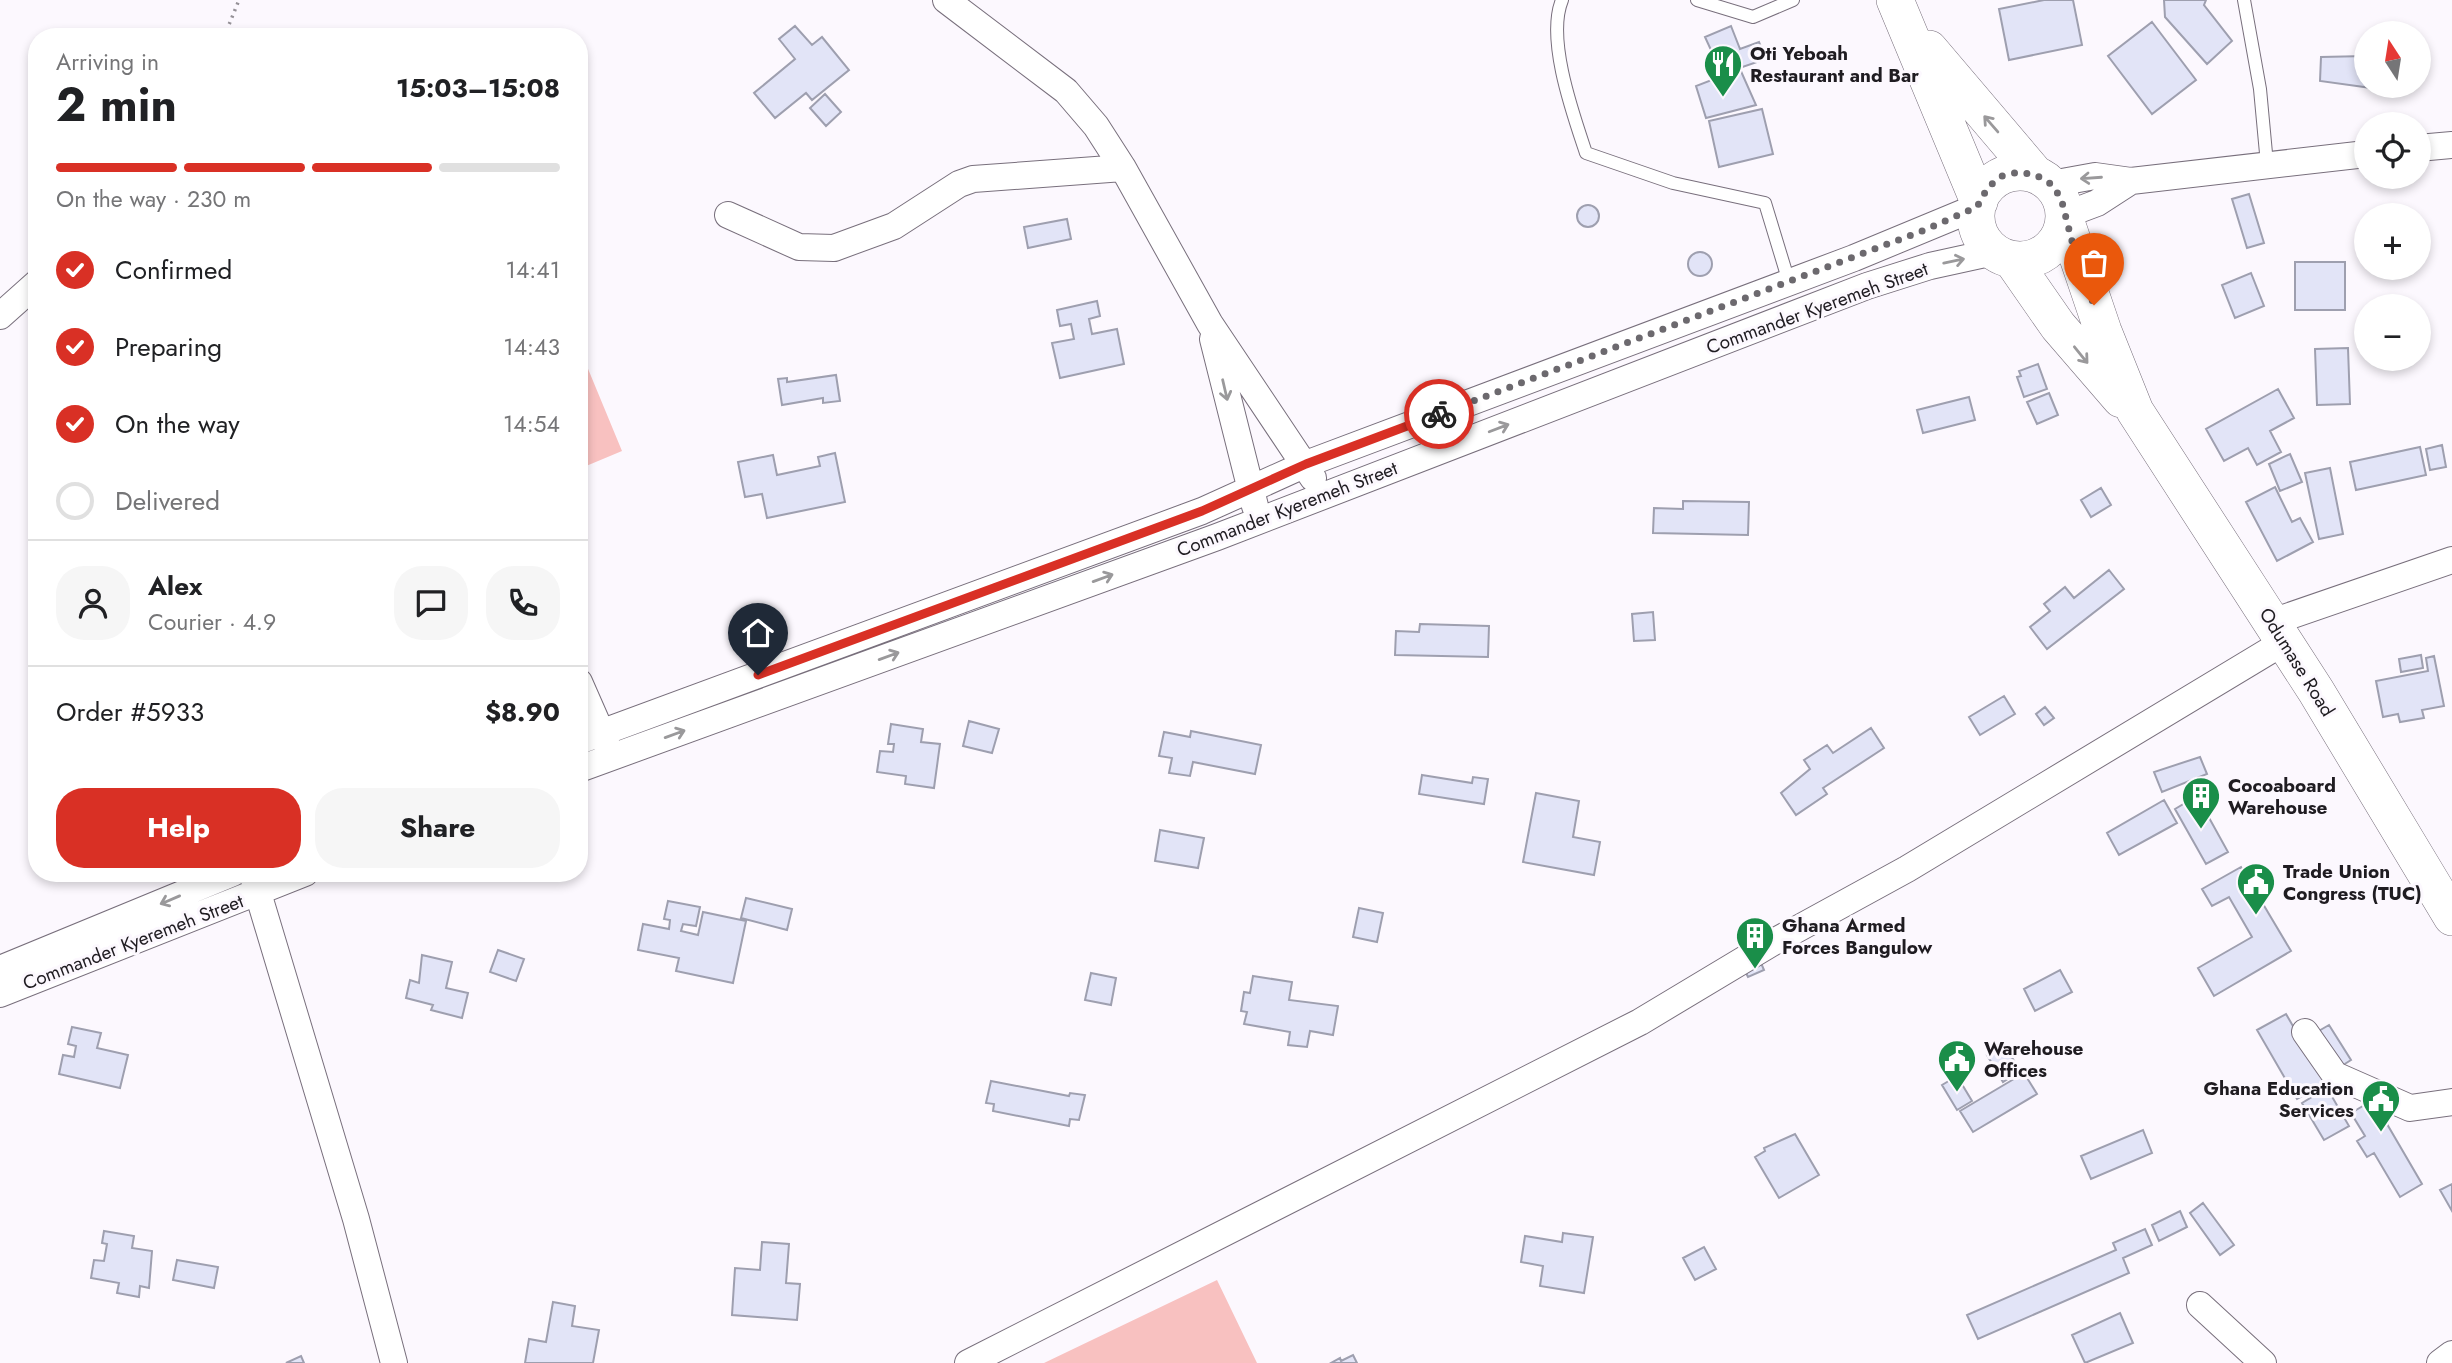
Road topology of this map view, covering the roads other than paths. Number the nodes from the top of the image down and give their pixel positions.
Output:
1 (946, 0) edge
2 (1562, 0) edge
3 (1697, 0) edge
4 (1793, 0) edge
5 (2244, 0) edge
6 (1900, 9) edge
7 (2452, 145) edge
8 (2431, 147) edge
9 (2354, 155) edge
10 (2267, 164) junction
11 (1123, 168) junction
12 (2054, 198) junction
13 (1978, 204) junction
14 (729, 215) dead end
15 (2003, 256) junction
16 (1789, 282) junction
17 (28, 291) edge
18 (0, 316) edge
19 (1210, 324) junction
20 (2135, 411) junction
21 (1306, 464) junction
22 (1249, 490) junction
23 (1322, 496) junction
24 (1260, 520) junction
25 (2452, 560) edge
26 (2278, 632) junction
27 (590, 737) edge
28 (611, 757) junction
29 (588, 766) edge
30 (211, 882) edge
31 (255, 883) edge
32 (2452, 917) edge
33 (0, 969) edge
34 (0, 994) edge
35 (2305, 1032) dead end
36 (2452, 1102) edge
37 (2200, 1305) dead end
38 (2452, 1354) edge
39 (394, 1363) edge
40 (968, 1363) edge
41 (2263, 1363) edge
42 (2440, 1363) edge

1 - 11 street
2 - 16 lane
3 - 4 lane
5 - 10 lane
12 -> 6 main road, Odumase Road
6 - 13 main road, Odumase Road
7 - 8 street
9 - 10 street
10 - 12 street
11 - 14 street
11 - 19 street
12 - 13 main road
12 - 15 main road
12 - 20 main road, Odumase Road
13 - 15 main road
13 - 16 street, Commander Kyeremeh Street
15 -> 20 main road, Odumase Road
23 -> 15 street, Commander Kyeremeh Street
16 - 21 street, Commander Kyeremeh Street
17 - 18 street
19 - 21 street
19 -> 22 street
20 - 26 main road, Odumase Road
21 - 22 street, Commander Kyeremeh Street
21 - 23 street
22 - 24 street
22 - 27 street, Commander Kyeremeh Street
23 - 24 street, Commander Kyeremeh Street
28 -> 24 street, Commander Kyeremeh Street
25 - 26 street
26 - 32 main road, Odumase Road
26 - 40 street
27 - 28 street
28 - 29 street, Commander Kyeremeh Street
30 -> 33 street, Commander Kyeremeh Street
31 - 34 street, Commander Kyeremeh Street
31 - 39 street
35 - 36 street
37 - 41 street
38 - 42 street

